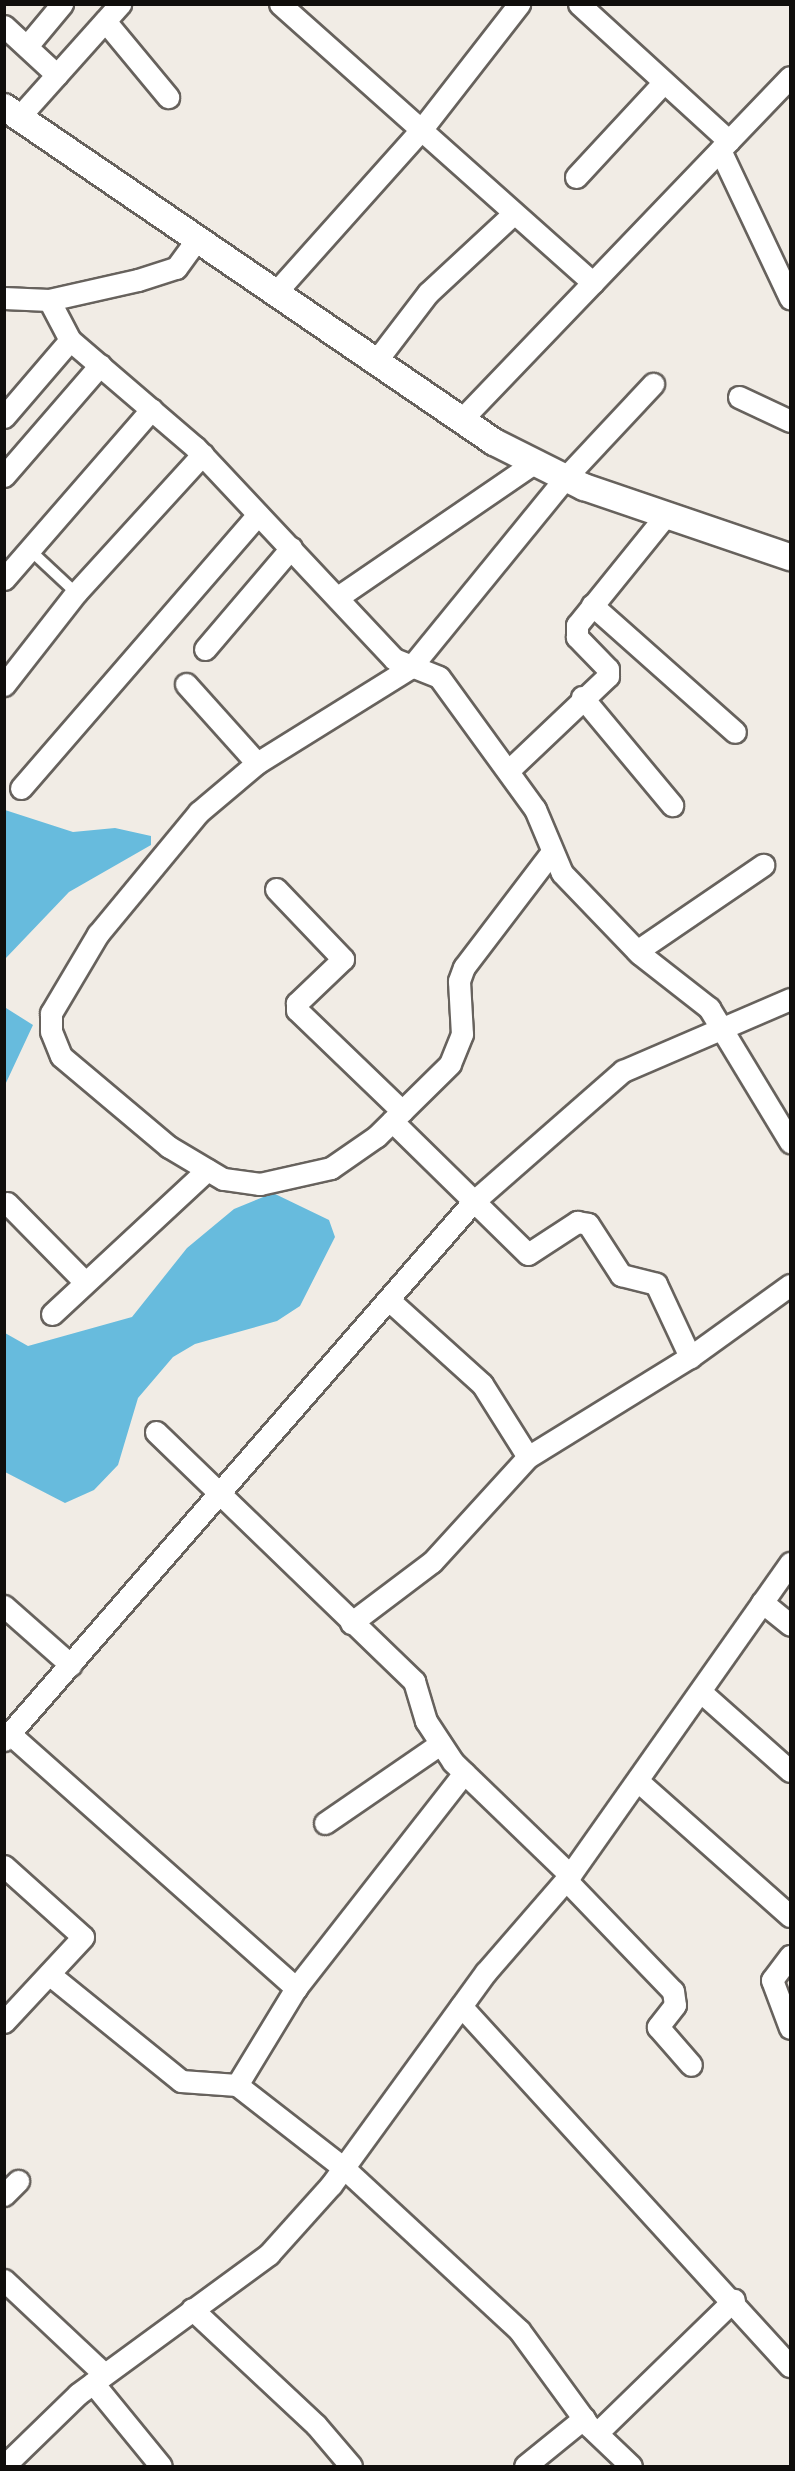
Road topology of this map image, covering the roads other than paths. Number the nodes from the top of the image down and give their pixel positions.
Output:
1 (62, 4) edge
2 (120, 4) edge
3 (280, 4) edge
4 (519, 4) edge
5 (579, 4) edge
6 (105, 21) junction
7 (4, 26) edge
8 (27, 46) junction
9 (57, 75) junction
10 (790, 78) edge
11 (664, 82) junction
12 (168, 97) dead end
13 (12, 112) edge
14 (421, 130) junction
15 (724, 146) junction
16 (576, 177) dead end
17 (514, 213) junction
18 (198, 238) junction
19 (592, 283) junction
20 (276, 292) junction
21 (4, 298) edge
22 (790, 298) edge
23 (49, 300) junction
24 (70, 340) junction
25 (376, 361) junction
26 (100, 365) junction
27 (653, 384) dead end
28 (739, 397) dead end
29 (152, 409) junction
30 (4, 417) edge
31 (461, 420) junction
32 (790, 421) edge
33 (202, 454) junction
34 (534, 463) junction
35 (4, 476) edge
36 (565, 478) junction
37 (258, 514) junction
38 (666, 515) junction
39 (291, 548) junction
40 (30, 550) junction
41 (790, 557) edge
42 (4, 579) edge
43 (76, 593) junction
44 (338, 597) junction
45 (592, 605) junction
46 (205, 649) dead end
47 (411, 667) junction
48 (186, 684) dead end
49 (4, 685) edge
50 (582, 697) junction
51 (735, 732) dead end
52 (257, 763) junction
53 (508, 771) junction
54 (21, 788) dead end
55 (672, 805) dead end
56 (551, 853) junction
57 (762, 865) dead end
58 (276, 889) dead end
59 (637, 951) junction
60 (790, 999) edge
61 (723, 1024) junction
62 (397, 1116) junction
63 (790, 1142) edge
64 (207, 1170) junction
65 (7, 1203) dead end
66 (472, 1203) junction
67 (86, 1282) junction
68 (790, 1285) edge
69 (390, 1301) junction
70 (52, 1314) dead end
71 (690, 1357) junction
72 (156, 1432) dead end
73 (528, 1458) junction
74 (221, 1497) junction
75 (790, 1563) edge
76 (762, 1602) junction
77 (4, 1606) edge
78 (351, 1623) junction
79 (790, 1626) edge
80 (72, 1665) junction
81 (701, 1692) junction
82 (7, 1737) edge
83 (440, 1744) junction
84 (790, 1771) edge
85 (464, 1773) junction
86 (639, 1782) junction
87 (325, 1823) dead end
88 (4, 1866) edge
89 (568, 1877) junction
90 (790, 1916) edge
91 (790, 1956) edge
92 (49, 1974) junction
93 (297, 1988) junction
94 (461, 2006) junction
95 (4, 2022) edge
96 (790, 2028) edge
97 (691, 2065) dead end
98 (237, 2085) junction
99 (345, 2169) junction
100 (4, 2280) edge
101 (734, 2300) junction
102 (192, 2308) junction
103 (790, 2366) edge
104 (98, 2379) junction
105 (590, 2426) junction
106 (13, 2458) edge
107 (161, 2466) edge
108 (351, 2466) edge
109 (525, 2466) edge
110 (631, 2466) edge

1 - 8 street
2 - 6 street
3 - 14 street
4 - 14 street
5 - 11 street
6 - 9 street
6 - 12 street
7 - 8 street
8 - 9 street
9 - 13 street
10 - 15 street
11 - 15 street
11 - 16 street
13 - 18 street
14 - 17 street
14 - 20 street
15 - 19 street
15 - 22 street
17 - 19 street
17 - 25 street
18 - 20 street
18 - 23 street
19 - 31 street
20 - 25 street
21 - 23 street
23 - 24 street
24 - 26 street
24 - 30 street
25 - 31 street
26 - 29 street
26 - 35 street
27 - 36 street
28 - 32 street
29 - 33 street
29 - 40 street
31 - 34 street
33 - 37 street
33 - 43 street
34 - 36 street
34 - 44 street
36 - 38 street
36 - 47 street
37 - 39 street
37 - 54 street
38 - 41 street
38 - 45 street
39 - 44 street
39 - 46 street
40 - 42 street
40 - 43 lane
43 - 49 street
44 - 47 street
45 - 50 street
45 - 51 street
47 - 52 street
47 - 53 street
48 - 52 street
50 - 53 street
50 - 55 street
52 - 64 street
53 - 56 street
56 - 59 street
56 - 62 street
57 - 59 street
58 - 62 street
59 - 61 street
60 - 61 street
61 - 63 street
61 - 66 street
62 - 64 street
62 - 66 street
64 - 67 street
65 - 67 street
66 - 69 street
66 - 71 street
67 - 70 street
68 - 71 street
69 - 73 street
69 - 74 street
71 - 73 street
72 - 74 street
73 - 78 street
74 - 78 street
74 - 80 street
75 - 76 street
76 - 79 street
76 - 81 street
77 - 80 street
78 - 83 street
80 - 82 street
81 - 84 street
81 - 86 street
82 - 93 street
83 - 85 street
83 - 87 street
85 - 89 street
85 - 93 street
86 - 89 street
86 - 90 street
88 - 92 street
89 - 94 street
89 - 97 street
91 - 96 street
92 - 95 street
92 - 98 street
93 - 98 street
94 - 99 street
94 - 101 street
98 - 99 street
99 - 102 street
99 - 105 street
100 - 104 street
101 - 103 street
101 - 105 street
102 - 104 street
102 - 108 street
104 - 106 street
104 - 107 street
105 - 109 street
105 - 110 street

